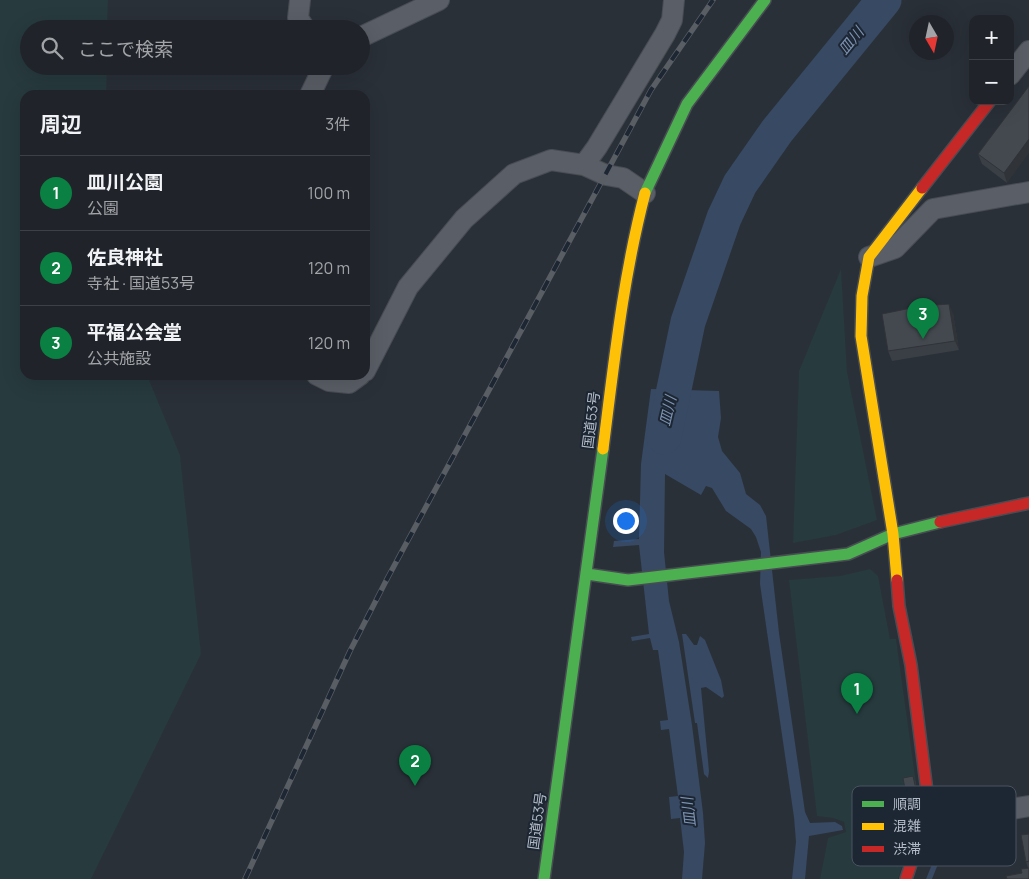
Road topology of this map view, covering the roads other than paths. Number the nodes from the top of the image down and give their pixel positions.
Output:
1 (300, 0) edge
2 (440, 0) edge
3 (674, 0) edge
4 (765, 0) edge
5 (299, 20) edge
6 (370, 33) edge
7 (1029, 51) edge
8 (1014, 70) edge
9 (320, 75) edge
10 (312, 90) edge
11 (987, 105) edge
12 (584, 164) junction
13 (924, 187) junction
14 (1029, 192) edge
15 (645, 193) junction
16 (933, 209) junction
17 (869, 257) junction
18 (370, 361) edge
19 (327, 380) edge
20 (354, 380) edge
21 (1029, 503) edge
22 (893, 534) junction
23 (587, 574) junction
24 (926, 786) edge
25 (1029, 806) edge
26 (1016, 808) edge
27 (910, 866) edge
28 (544, 879) edge
29 (906, 879) edge

1 - 5 street
2 - 6 street
3 - 12 street
4 - 15 main road, 国道53号
7 - 8 street
9 - 10 street
11 - 13 main road
12 - 15 street
12 - 18 street
13 - 16 street
13 - 17 main road
14 - 16 street
15 - 23 main road, 国道53号
16 - 17 street
17 - 22 main road
19 - 20 street
21 - 22 main road
22 - 23 main road
22 - 24 main road
23 - 28 main road, 国道53号
25 - 26 street
27 - 29 main road

